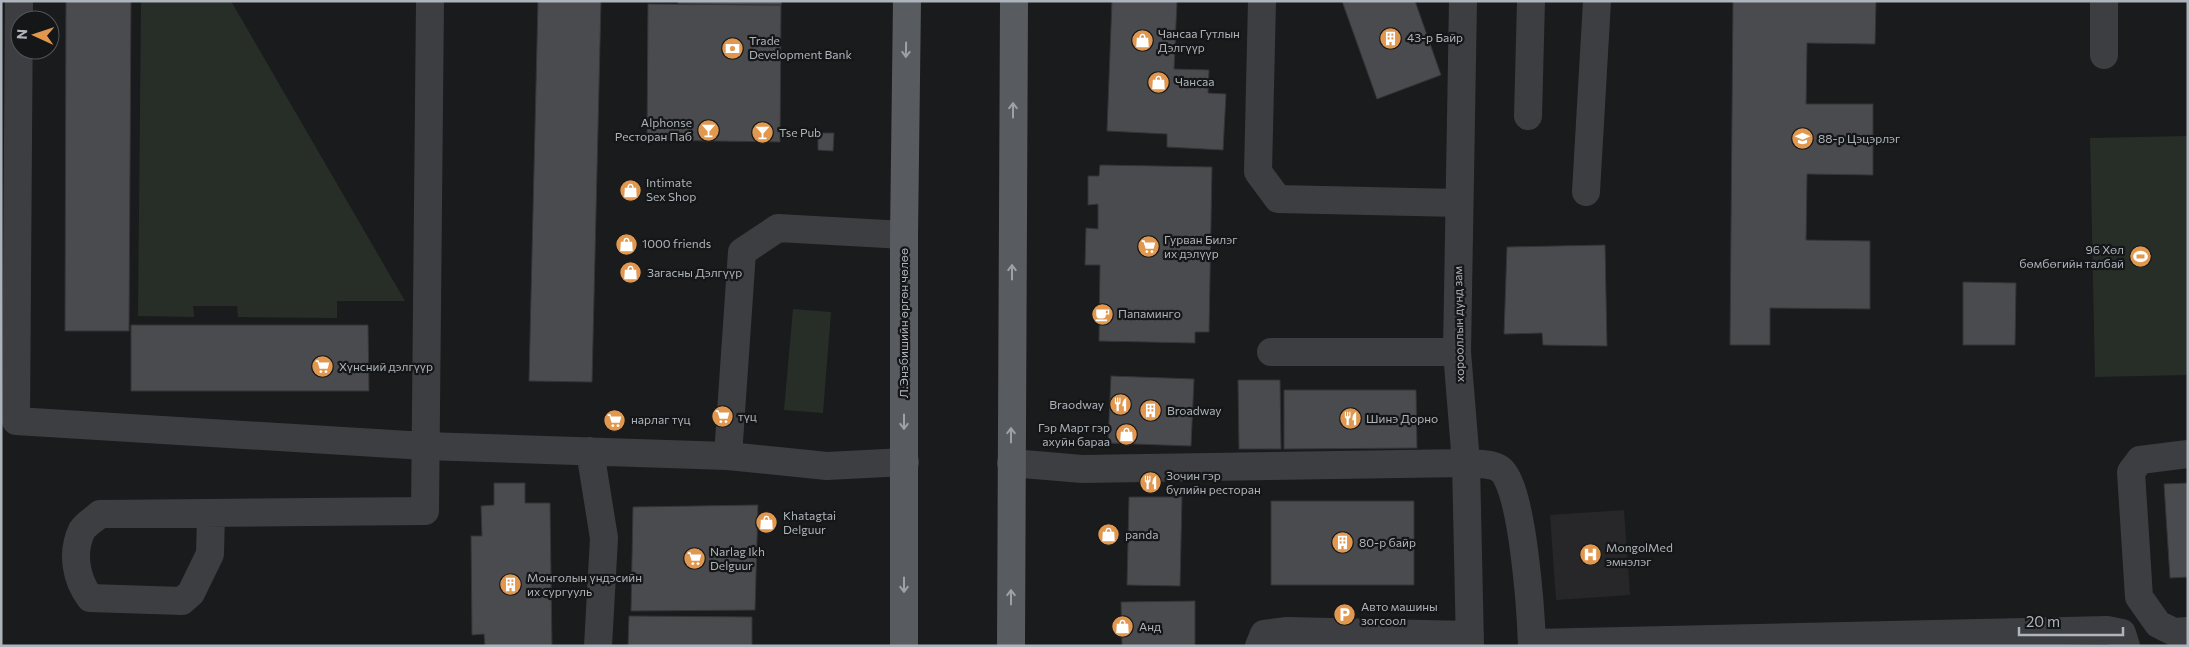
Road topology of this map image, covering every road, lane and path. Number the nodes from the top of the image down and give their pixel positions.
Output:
1 (19, 1) edge
2 (430, 1) edge
3 (907, 1) edge
4 (1014, 1) edge
5 (1463, 1) edge
6 (1532, 1) edge
7 (1597, 1) edge
8 (2104, 1) edge
9 (1262, 2) edge
10 (2104, 55) dead end
11 (1528, 116) dead end
12 (1586, 192) dead end
13 (1460, 203) junction
14 (904, 235) junction
15 (1271, 352) dead end
16 (1457, 352) junction
17 (425, 446) junction
18 (590, 451) junction
19 (2188, 454) edge
20 (728, 456) junction
21 (904, 462) junction
22 (1011, 463) junction
23 (1466, 463) junction
24 (211, 514) junction
25 (2188, 630) edge
26 (1470, 640) edge
27 (1532, 644) edge
28 (598, 646) edge
29 (904, 646) edge
30 (1011, 646) edge
31 (1259, 646) edge
32 (2126, 646) edge

1 - 17 street
2 - 17 street
3 -> 14 main road, Л.Энэбишийн өргөн чөлөө
22 -> 4 main road
5 - 13 street, хорооллын дунд зам
6 - 11 street
7 - 12 street
8 - 10 street
9 - 13 street
13 - 16 street, хорооллын дунд зам
14 - 20 street
14 -> 21 main road, Л.Энэбишийн өргөн чөлөө
15 - 16 street
16 - 23 street, хорооллын дунд зам
17 - 18 street
17 - 24 street
18 - 20 street
18 - 28 street
19 - 25 street
20 - 21 street
21 -> 29 main road, Л.Энэбишийн өргөн чөлөө
22 - 23 street
30 -> 22 main road
23 - 26 street, хорооллын дунд зам
23 - 27 street
24 - 24 street
26 - 31 street
27 - 32 street

